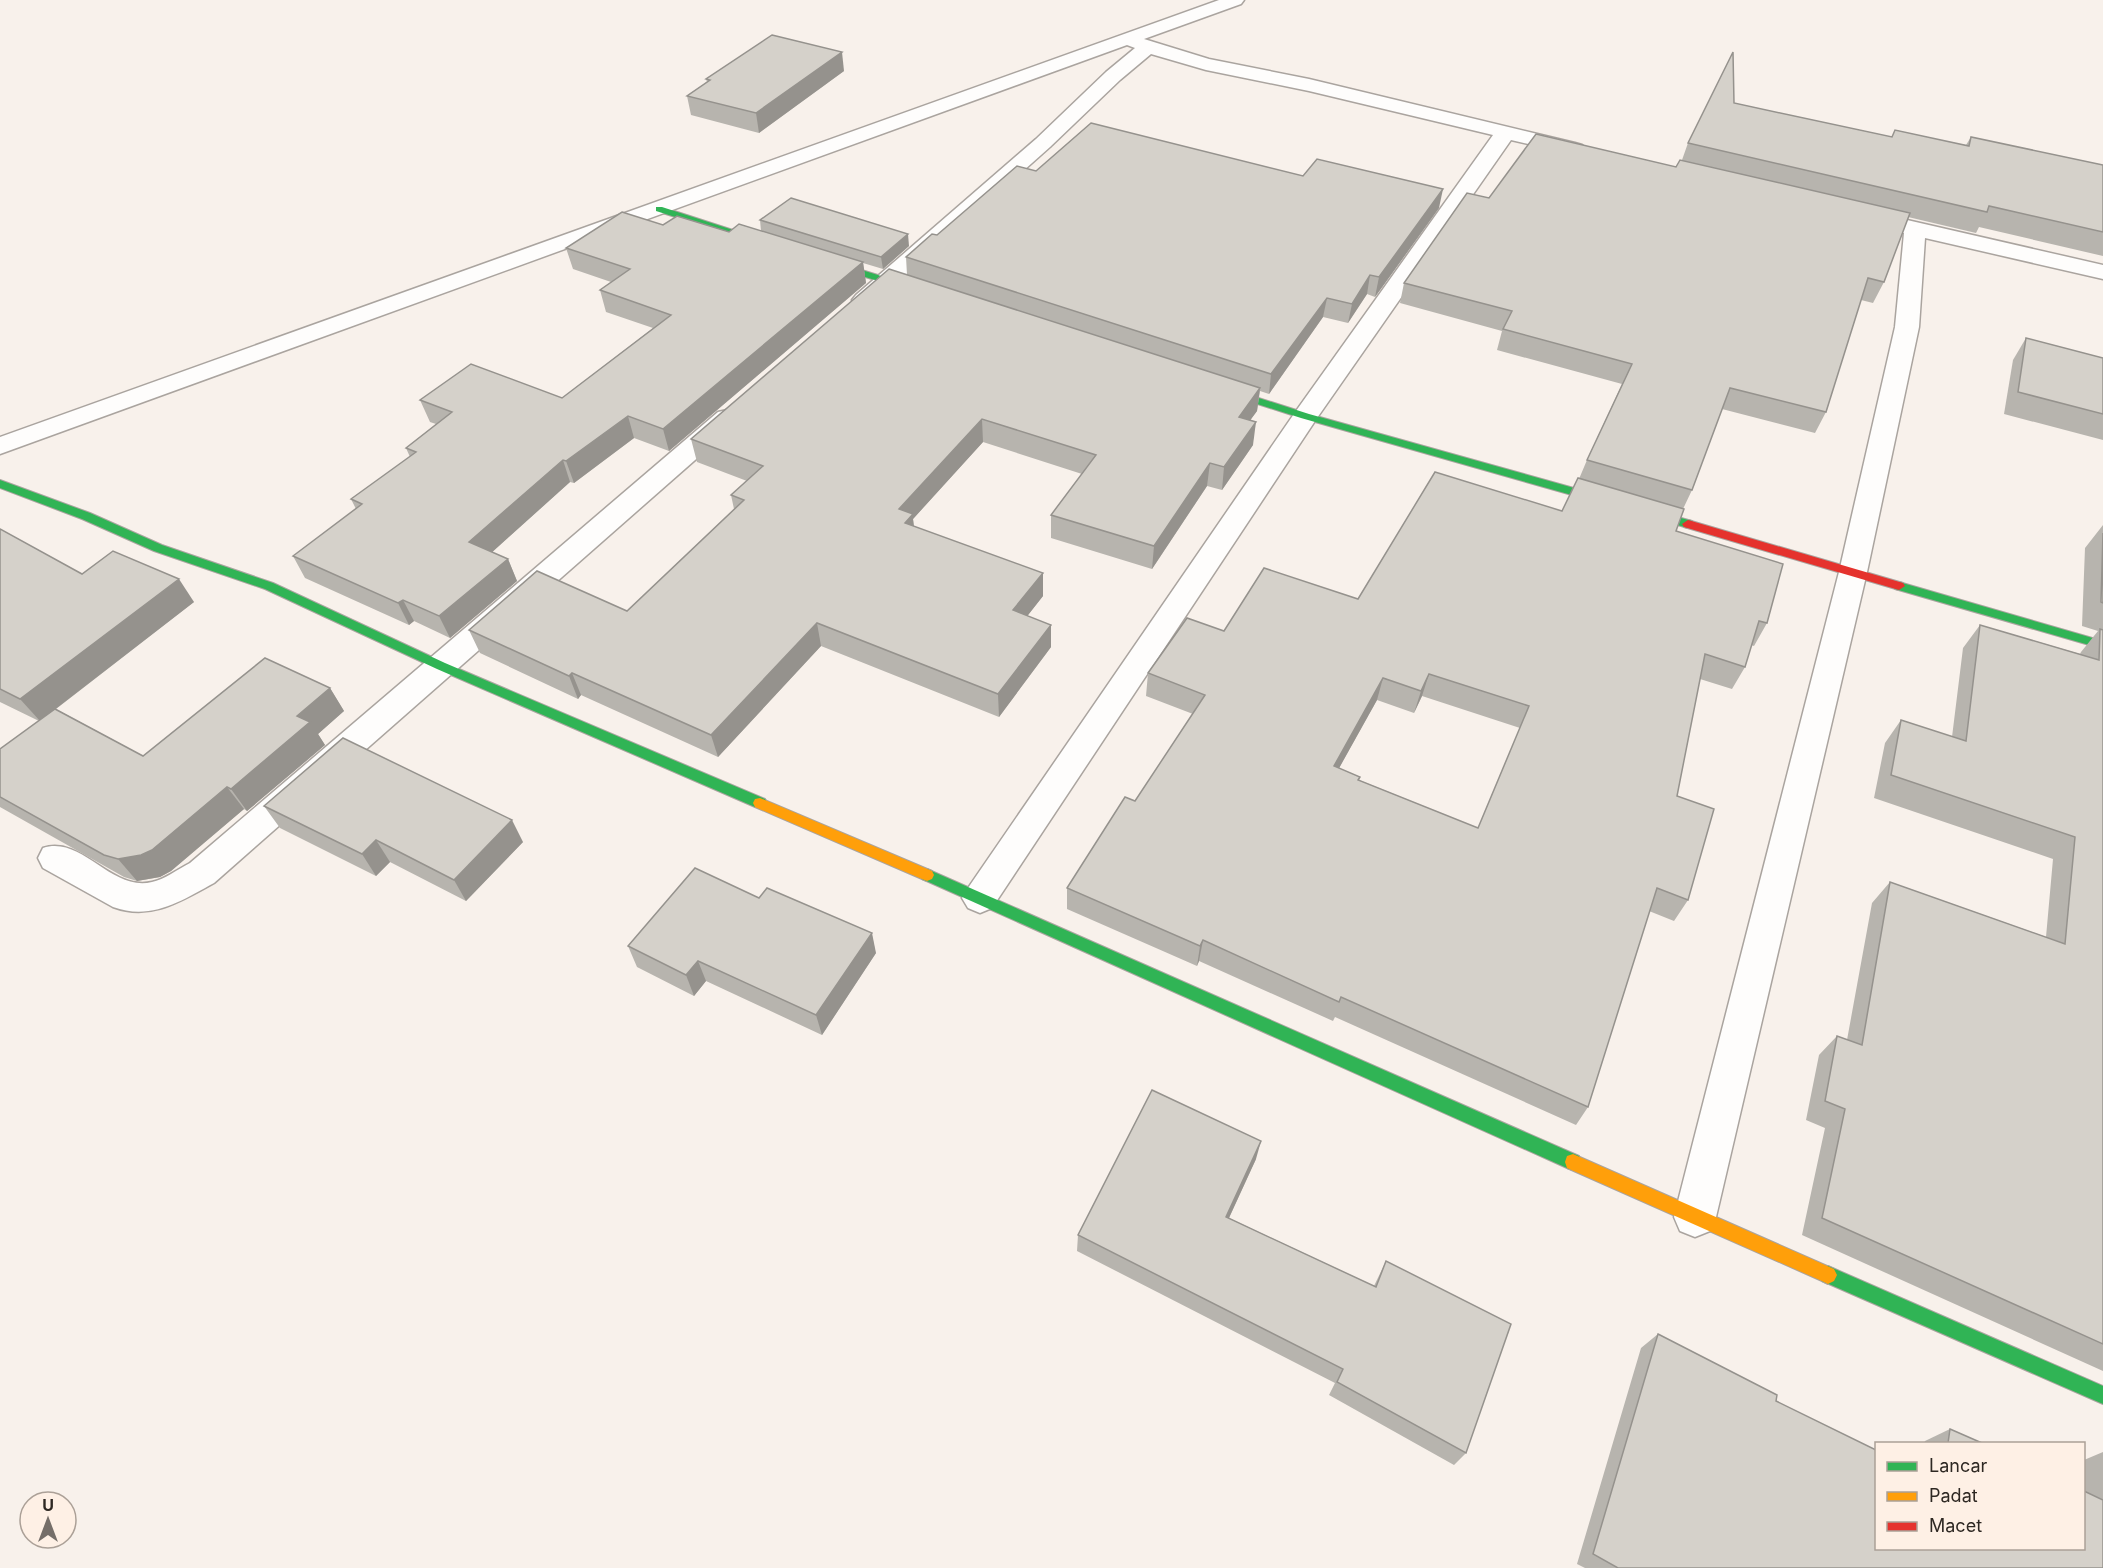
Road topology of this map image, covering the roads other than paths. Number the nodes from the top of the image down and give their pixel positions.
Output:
1 (1235, 0) edge
2 (1137, 43) junction
3 (1506, 133) junction
4 (1596, 154) edge
5 (659, 209) junction
6 (1869, 218) edge
7 (1915, 228) junction
8 (784, 248) edge
9 (807, 255) edge
10 (2103, 272) edge
11 (887, 280) junction
12 (932, 295) edge
13 (842, 319) edge
14 (1203, 383) edge
15 (744, 404) edge
16 (1305, 416) junction
17 (0, 446) edge
18 (0, 484) edge
19 (1853, 572) junction
20 (2103, 645) edge
21 (441, 666) junction
22 (55, 858) edge
23 (980, 898) junction
24 (1695, 1217) junction
25 (2103, 1395) edge

1 - 2 street
2 - 3 street
2 - 5 street
2 - 11 street
3 - 4 street
3 - 16 street
5 - 8 street
5 - 17 street
6 - 7 street
7 - 10 street
7 - 19 street
9 - 11 street
11 - 12 street
11 - 13 street
14 - 16 street
15 - 21 street
16 - 19 street
16 - 23 street
18 - 21 street
19 - 20 street
19 - 24 street
21 - 22 street
21 - 23 street
23 - 24 street
24 - 25 street

